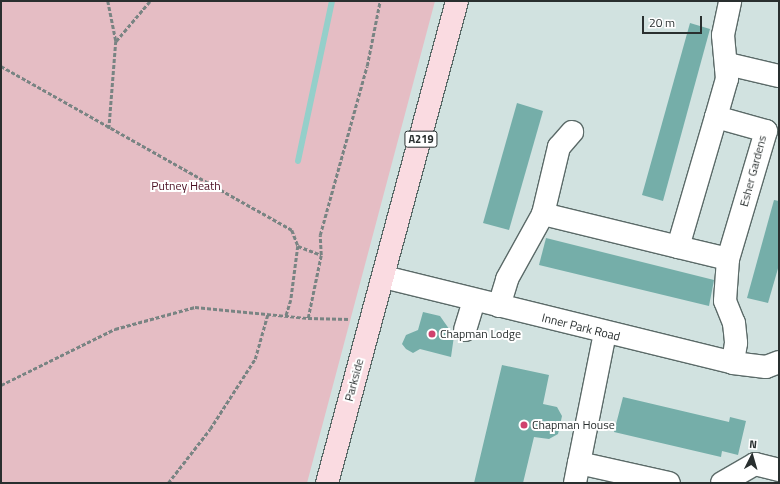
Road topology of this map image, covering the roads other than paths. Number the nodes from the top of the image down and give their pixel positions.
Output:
1 (457, 1) edge
2 (730, 1) edge
3 (726, 67) junction
4 (779, 76) edge
5 (716, 117) junction
6 (572, 132) dead end
7 (543, 214) junction
8 (678, 247) junction
9 (728, 259) junction
10 (384, 277) junction
11 (474, 300) junction
12 (499, 306) junction
13 (465, 330) dead end
14 (606, 333) junction
15 (779, 362) edge
16 (733, 363) junction
17 (779, 470) edge
18 (577, 473) edge
19 (327, 483) edge
20 (669, 483) edge
21 (722, 483) edge

1 - 10 main road, A219
2 - 3 street
3 - 4 street
3 - 5 street
5 - 8 street
5 - 9 street, Esher Gardens
6 - 7 street
7 - 8 street
7 - 12 street
8 - 9 street
9 - 16 street, Esher Gardens
10 - 11 street, Inner Park Road
10 - 19 main road, Parkside / A219
11 - 12 street, Inner Park Road
11 - 13 street
12 - 14 street, Inner Park Road
14 - 16 street, Inner Park Road
14 - 18 street
15 - 16 street, Inner Park Road
17 - 21 street
18 - 20 street

